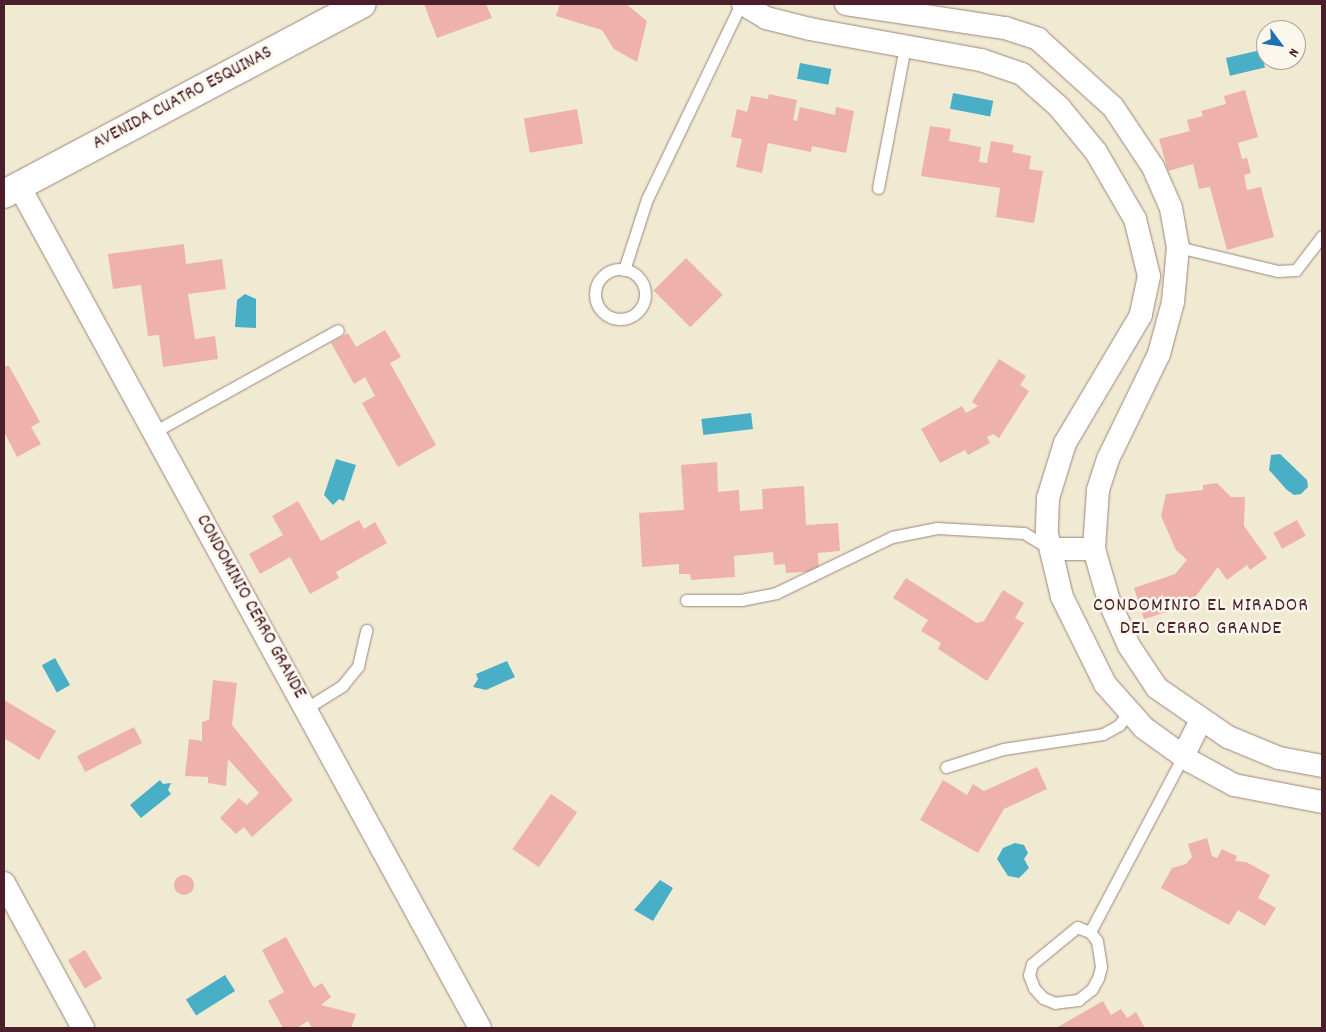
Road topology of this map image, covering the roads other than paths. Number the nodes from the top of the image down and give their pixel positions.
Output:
1 (362, 4) edge
2 (742, 4) edge
3 (846, 4) edge
4 (905, 46) junction
5 (878, 188) dead end
6 (12, 190) edge
7 (1139, 233) junction
8 (1322, 236) edge
9 (1178, 247) junction
10 (624, 270) junction
11 (338, 330) dead end
12 (154, 432) junction
13 (1051, 549) junction
14 (1094, 549) junction
15 (686, 600) dead end
16 (366, 630) dead end
17 (305, 709) junction
18 (1129, 712) junction
19 (1201, 720) junction
20 (1182, 756) junction
21 (1322, 766) edge
22 (946, 767) dead end
23 (1322, 802) edge
24 (4, 883) edge
25 (1090, 932) junction
26 (83, 1028) edge
27 (480, 1028) edge

1 - 6 street, AVENIDA CUATRO ESQUINAS
2 - 4 street
2 - 10 lane
3 - 9 street
4 - 5 lane
4 - 7 street
6 - 12 street, CONDOMINIO CERRO GRANDE
7 - 9 street
7 - 13 street
8 - 9 lane
9 - 14 street
10 - 10 lane
11 - 12 lane
12 - 17 street, CONDOMINIO CERRO GRANDE
13 - 14 street
13 - 15 lane
13 - 18 street
14 - 19 street
16 - 17 lane
17 - 27 street, CONDOMINIO CERRO GRANDE
18 - 20 street
18 - 22 lane
19 - 20 street
19 - 21 street
20 - 23 street
20 - 25 lane
24 - 26 street
25 - 25 lane

